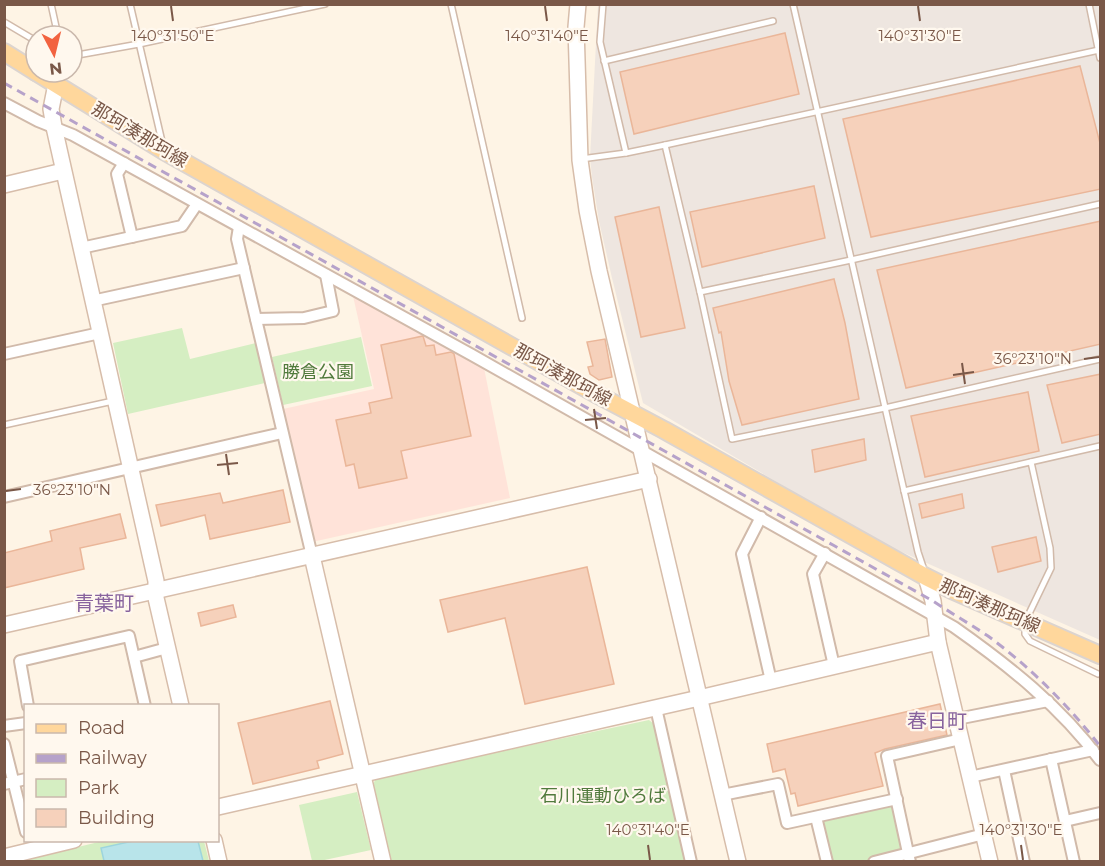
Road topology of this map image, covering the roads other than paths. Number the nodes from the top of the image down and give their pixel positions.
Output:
1 (51, 4) edge
2 (130, 4) edge
3 (326, 4) edge
4 (451, 4) edge
5 (578, 4) edge
6 (603, 4) edge
7 (793, 4) edge
8 (1089, 4) edge
9 (773, 21) dead end
10 (4, 22) edge
11 (55, 24) edge
12 (24, 34) edge
13 (139, 44) junction
14 (1099, 50) junction
15 (4, 52) edge
16 (84, 54) edge
17 (1101, 58) edge
18 (604, 61) junction
19 (24, 64) edge
20 (56, 84) joint
21 (4, 103) edge
22 (817, 113) junction
23 (54, 127) junction
24 (665, 145) junction
25 (164, 151) junction
26 (626, 153) junction
27 (580, 160) junction
28 (124, 163) junction
29 (63, 171) junction
30 (4, 185) edge
31 (197, 204) junction
32 (1101, 204) edge
33 (239, 227) junction
34 (132, 237) junction
35 (81, 248) junction
36 (851, 260) junction
37 (244, 268) junction
38 (326, 275) junction
39 (700, 292) junction
40 (93, 301) junction
41 (522, 318) dead end
42 (256, 319) junction
43 (100, 333) junction
44 (4, 354) edge
45 (1101, 359) edge
46 (115, 400) junction
47 (885, 408) junction
48 (633, 414) junction
49 (4, 425) edge
50 (282, 433) junction
51 (1101, 446) edge
52 (642, 452) junction
53 (1031, 462) junction
54 (130, 469) junction
55 (649, 479) junction
56 (904, 491) junction
57 (4, 497) edge
58 (761, 517) junction
59 (825, 553) junction
60 (312, 556) junction
61 (926, 577) junction
62 (155, 592) junction
63 (934, 615) junction
64 (1025, 622) junction
65 (4, 625) edge
66 (938, 642) junction
67 (167, 648) junction
68 (1101, 655) edge
69 (134, 657) junction
70 (834, 666) junction
71 (1098, 674) dead end
72 (771, 681) junction
73 (699, 698) junction
74 (1048, 701) junction
75 (28, 704) edge
76 (145, 704) edge
77 (181, 704) edge
78 (656, 708) junction
79 (957, 719) junction
80 (24, 723) edge
81 (4, 726) edge
82 (961, 739) junction
83 (4, 744) edge
84 (1093, 750) junction
85 (1051, 759) junction
86 (1101, 760) edge
87 (1004, 770) junction
88 (362, 774) junction
89 (970, 777) junction
90 (24, 779) edge
91 (9, 783) edge
92 (722, 795) junction
93 (897, 799) junction
94 (219, 807) edge
95 (1101, 813) edge
96 (816, 817) junction
97 (1065, 821) junction
98 (24, 826) edge
99 (984, 834) junction
100 (59, 842) edge
101 (214, 842) edge
102 (29, 846) edge
103 (4, 857) edge
104 (910, 857) edge
105 (219, 861) edge
106 (383, 861) edge
107 (691, 861) edge
108 (738, 861) edge
109 (827, 861) edge
110 (874, 861) edge
111 (990, 861) edge
112 (1024, 861) edge
113 (1074, 861) edge

1 - 11 lane
2 - 13 lane
3 - 13 lane
4 - 41 lane
5 - 27 street
6 - 18 lane
7 - 22 lane
8 - 14 lane
9 - 18 lane
10 - 12 lane
13 - 16 lane
13 - 25 lane
14 - 17 lane
14 - 22 lane
15 - 19 main road, 那珂湊那珂線
18 - 26 lane
20 - 23 street
20 - 25 main road, 那珂湊那珂線
21 - 23 street
22 - 24 lane
22 - 36 lane
23 - 28 street
23 - 29 street
24 - 26 lane
24 - 39 lane
25 - 48 main road, 那珂湊那珂線
26 - 27 lane
27 - 48 street
28 - 31 street
28 - 34 street
29 - 30 street
29 - 35 street
31 - 33 street
31 - 34 street
32 - 36 lane
33 - 37 street
33 - 38 street
34 - 35 street
35 - 40 street
36 - 39 lane
36 - 47 lane
37 - 40 street
37 - 42 street
38 - 42 street
38 - 52 street
39 - 47 lane
40 - 43 street
42 - 50 street
43 - 44 street
43 - 46 street
45 - 47 lane
46 - 49 lane
46 - 54 street
47 - 56 lane
48 - 52 street
48 - 61 main road, 那珂湊那珂線
50 - 54 street
50 - 60 street
51 - 53 lane
52 - 55 street
52 - 58 street
53 - 56 lane
53 - 64 lane
54 - 57 street
54 - 62 street
55 - 60 street
55 - 73 street
56 - 61 lane
58 - 59 street
58 - 72 street
59 - 63 street
59 - 70 street
60 - 62 street
60 - 88 street
61 - 63 street
61 - 64 main road, 那珂湊那珂線
62 - 65 street
62 - 67 street
63 - 66 street
63 - 74 street
64 - 68 main road, 那珂湊那珂線
64 - 71 lane
66 - 70 street
66 - 79 street
67 - 69 street
67 - 77 street
69 - 75 street
69 - 76 street
70 - 72 street
72 - 73 street
73 - 78 street
73 - 92 street
74 - 79 street
74 - 84 street
78 - 88 street
78 - 107 street
79 - 82 street
80 - 81 street
82 - 89 street
82 - 93 street
83 - 91 street
84 - 85 street
84 - 86 street
85 - 87 street
85 - 97 street
87 - 89 street
87 - 112 street
88 - 94 street
88 - 106 street
89 - 99 street
90 - 91 street
91 - 98 street
92 - 96 street
92 - 108 street
93 - 96 street
93 - 104 street
95 - 97 street
96 - 109 street
97 - 113 street
99 - 104 street
99 - 111 street
100 - 102 street
101 - 105 street
102 - 103 street
104 - 110 street

